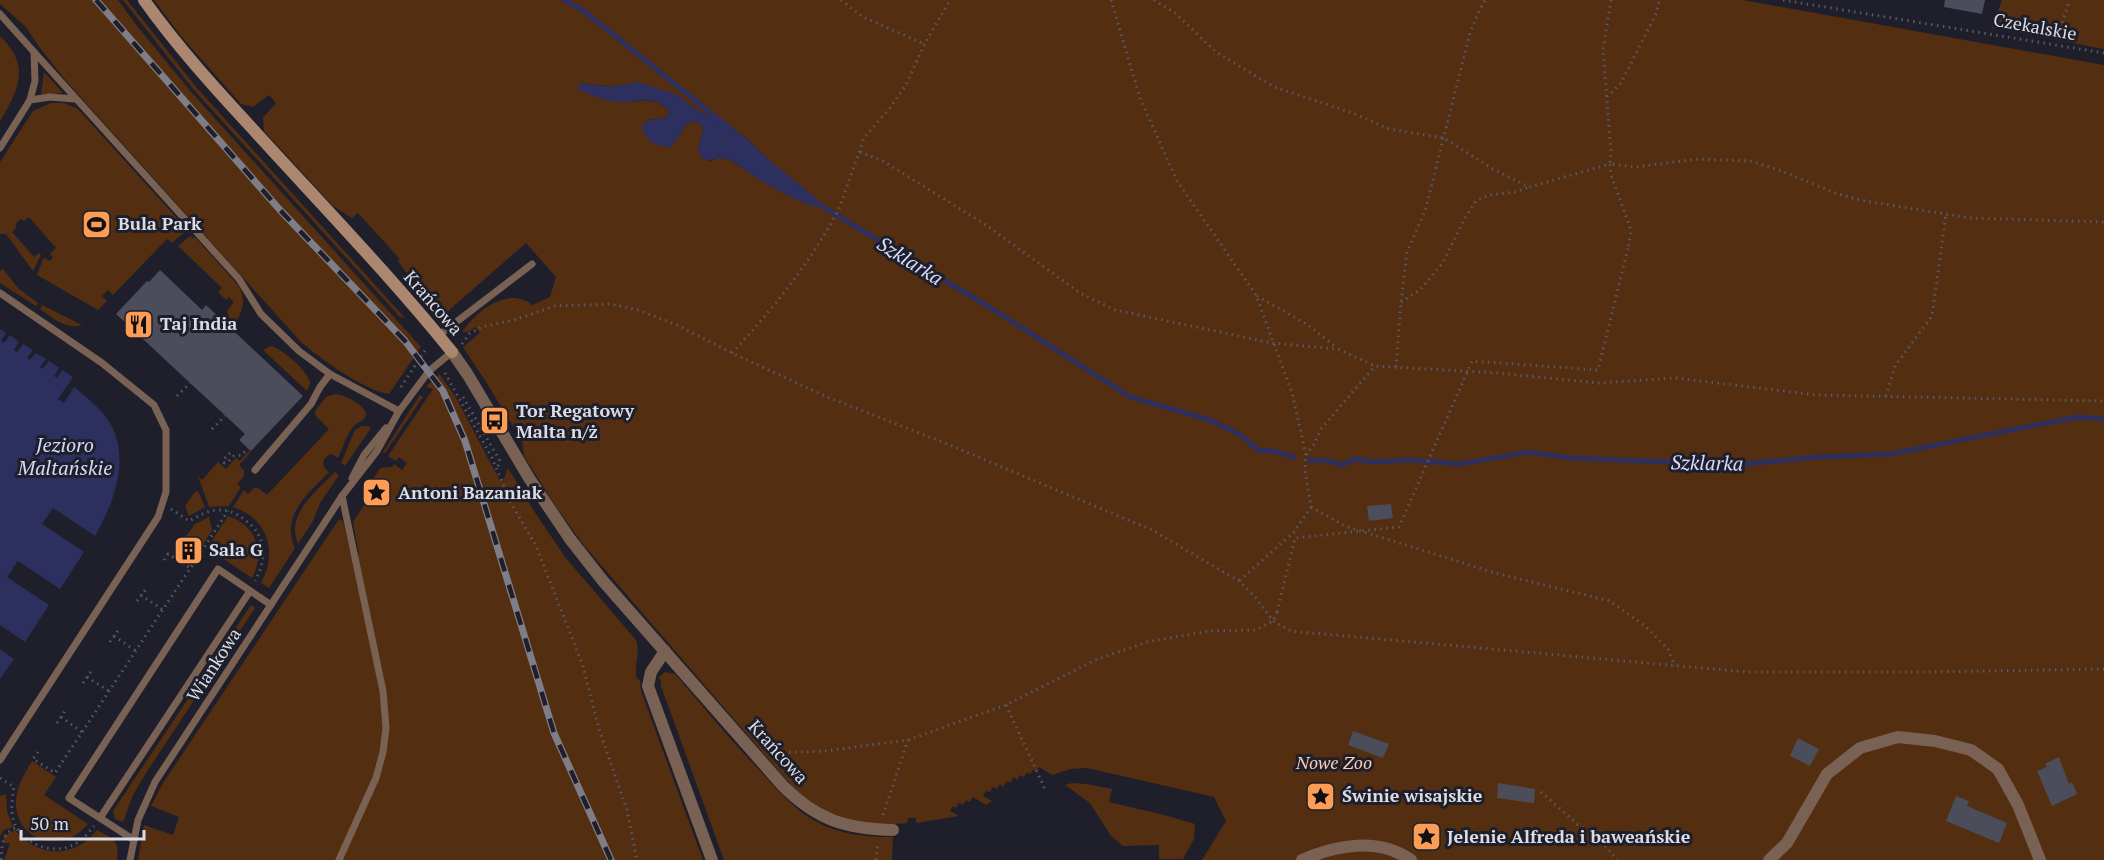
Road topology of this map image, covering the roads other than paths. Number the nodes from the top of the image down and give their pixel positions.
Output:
1 (144, 0) edge
2 (0, 14) edge
3 (34, 52) junction
4 (75, 99) junction
5 (30, 100) junction
6 (0, 148) edge
7 (532, 264) dead end
8 (0, 293) edge
9 (438, 336) junction
10 (452, 352) junction
11 (330, 374) junction
12 (399, 411) junction
13 (255, 470) dead end
14 (342, 496) junction
15 (250, 591) junction
16 (271, 605) junction
17 (665, 651) junction
18 (0, 760) edge
19 (100, 818) junction
20 (893, 830) dead end
21 (134, 840) junction
22 (130, 860) edge
23 (339, 860) edge
24 (712, 860) edge
25 (1302, 860) edge
26 (1411, 860) edge
27 (1769, 860) edge
28 (2040, 860) edge

1 - 9 street, Krańcowa
2 - 3 lane
3 - 4 lane
3 - 5 lane
4 - 5 lane
4 - 11 lane
5 - 6 lane
7 - 9 lane
8 - 18 lane
9 - 10 street, Krańcowa
10 - 12 lane, Wiankowa
10 - 17 street, Krańcowa
11 - 12 lane
11 - 13 lane
12 - 14 lane, Wiankowa
14 - 16 lane, Wiankowa
14 - 23 lane
15 - 16 lane
15 - 19 lane
15 - 19 lane
16 - 21 lane, Wiankowa
17 - 20 street, Krańcowa
17 - 24 street
19 - 21 lane
21 - 22 lane, Wiankowa
25 - 26 street
27 - 28 street

